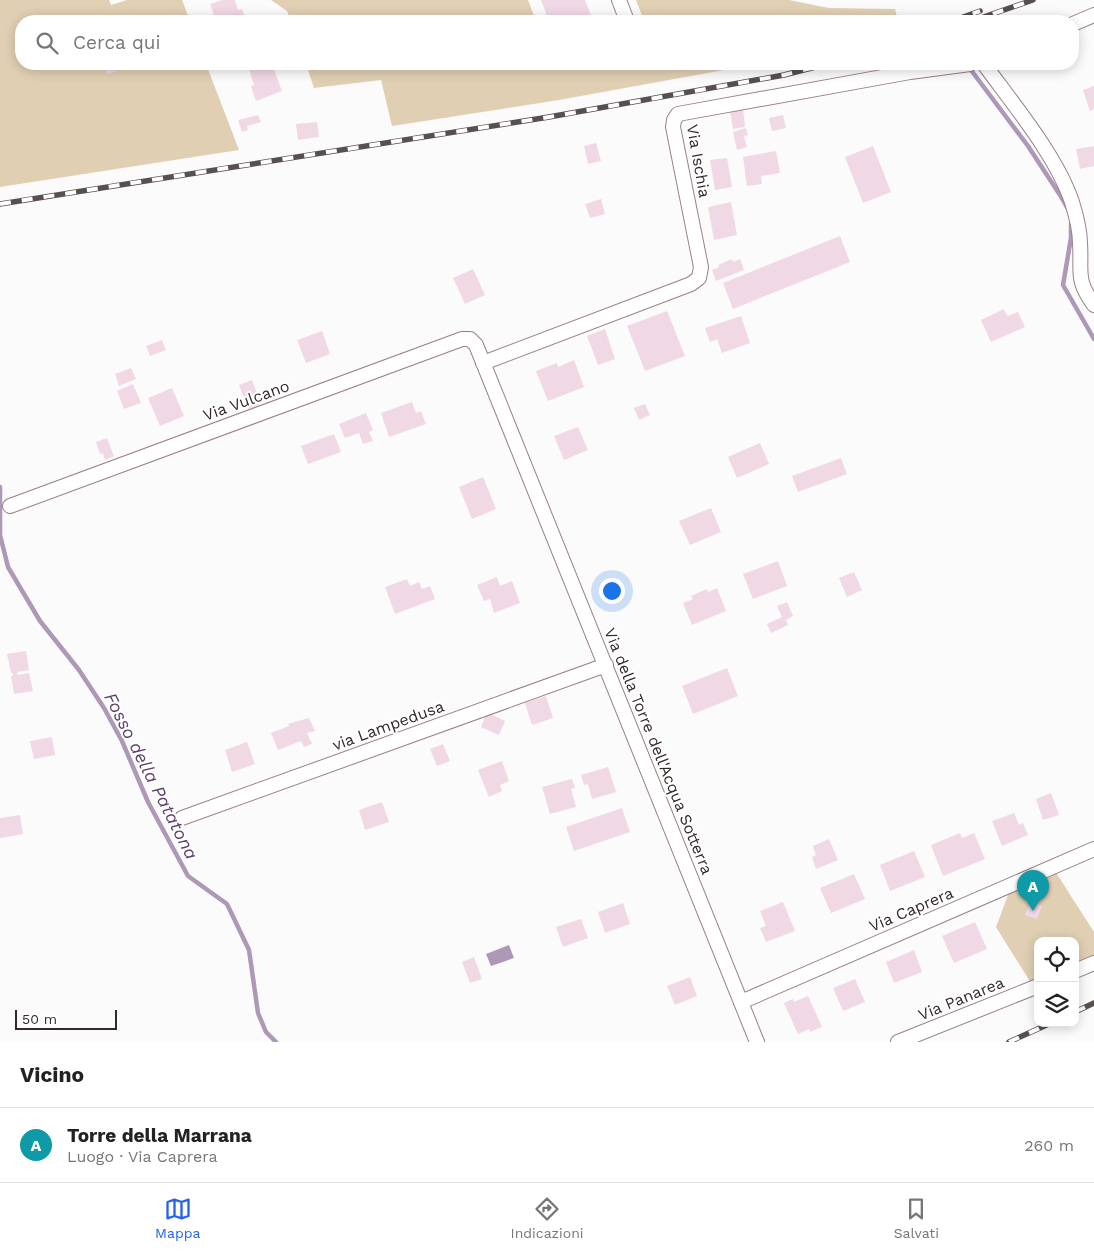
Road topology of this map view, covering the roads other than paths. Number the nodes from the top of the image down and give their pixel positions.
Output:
1 (619, 0) edge
2 (625, 15) edge
3 (1094, 15) edge
4 (1079, 21) edge
5 (924, 70) edge
6 (988, 70) edge
7 (1094, 304) edge
8 (483, 362) junction
9 (10, 506) dead end
10 (606, 665) junction
11 (182, 818) dead end
12 (1094, 849) edge
13 (1094, 964) edge
14 (1079, 970) edge
15 (1034, 988) edge
16 (741, 1002) junction
17 (758, 1042) edge
18 (898, 1042) edge

1 - 2 street
3 - 4 street
5 - 8 street, Via Ischia
6 - 7 street
8 - 9 street, Via Vulcano
8 - 10 street, Via della Torre dell'Acqua Sotterra
10 - 11 street, via Lampedusa
10 - 16 street, Via della Torre dell'Acqua Sotterra
12 - 16 street, Via Caprera
13 - 14 street
15 - 18 street, Via Panarea
16 - 17 street, Via della Torre dell'Acqua Sotterra

